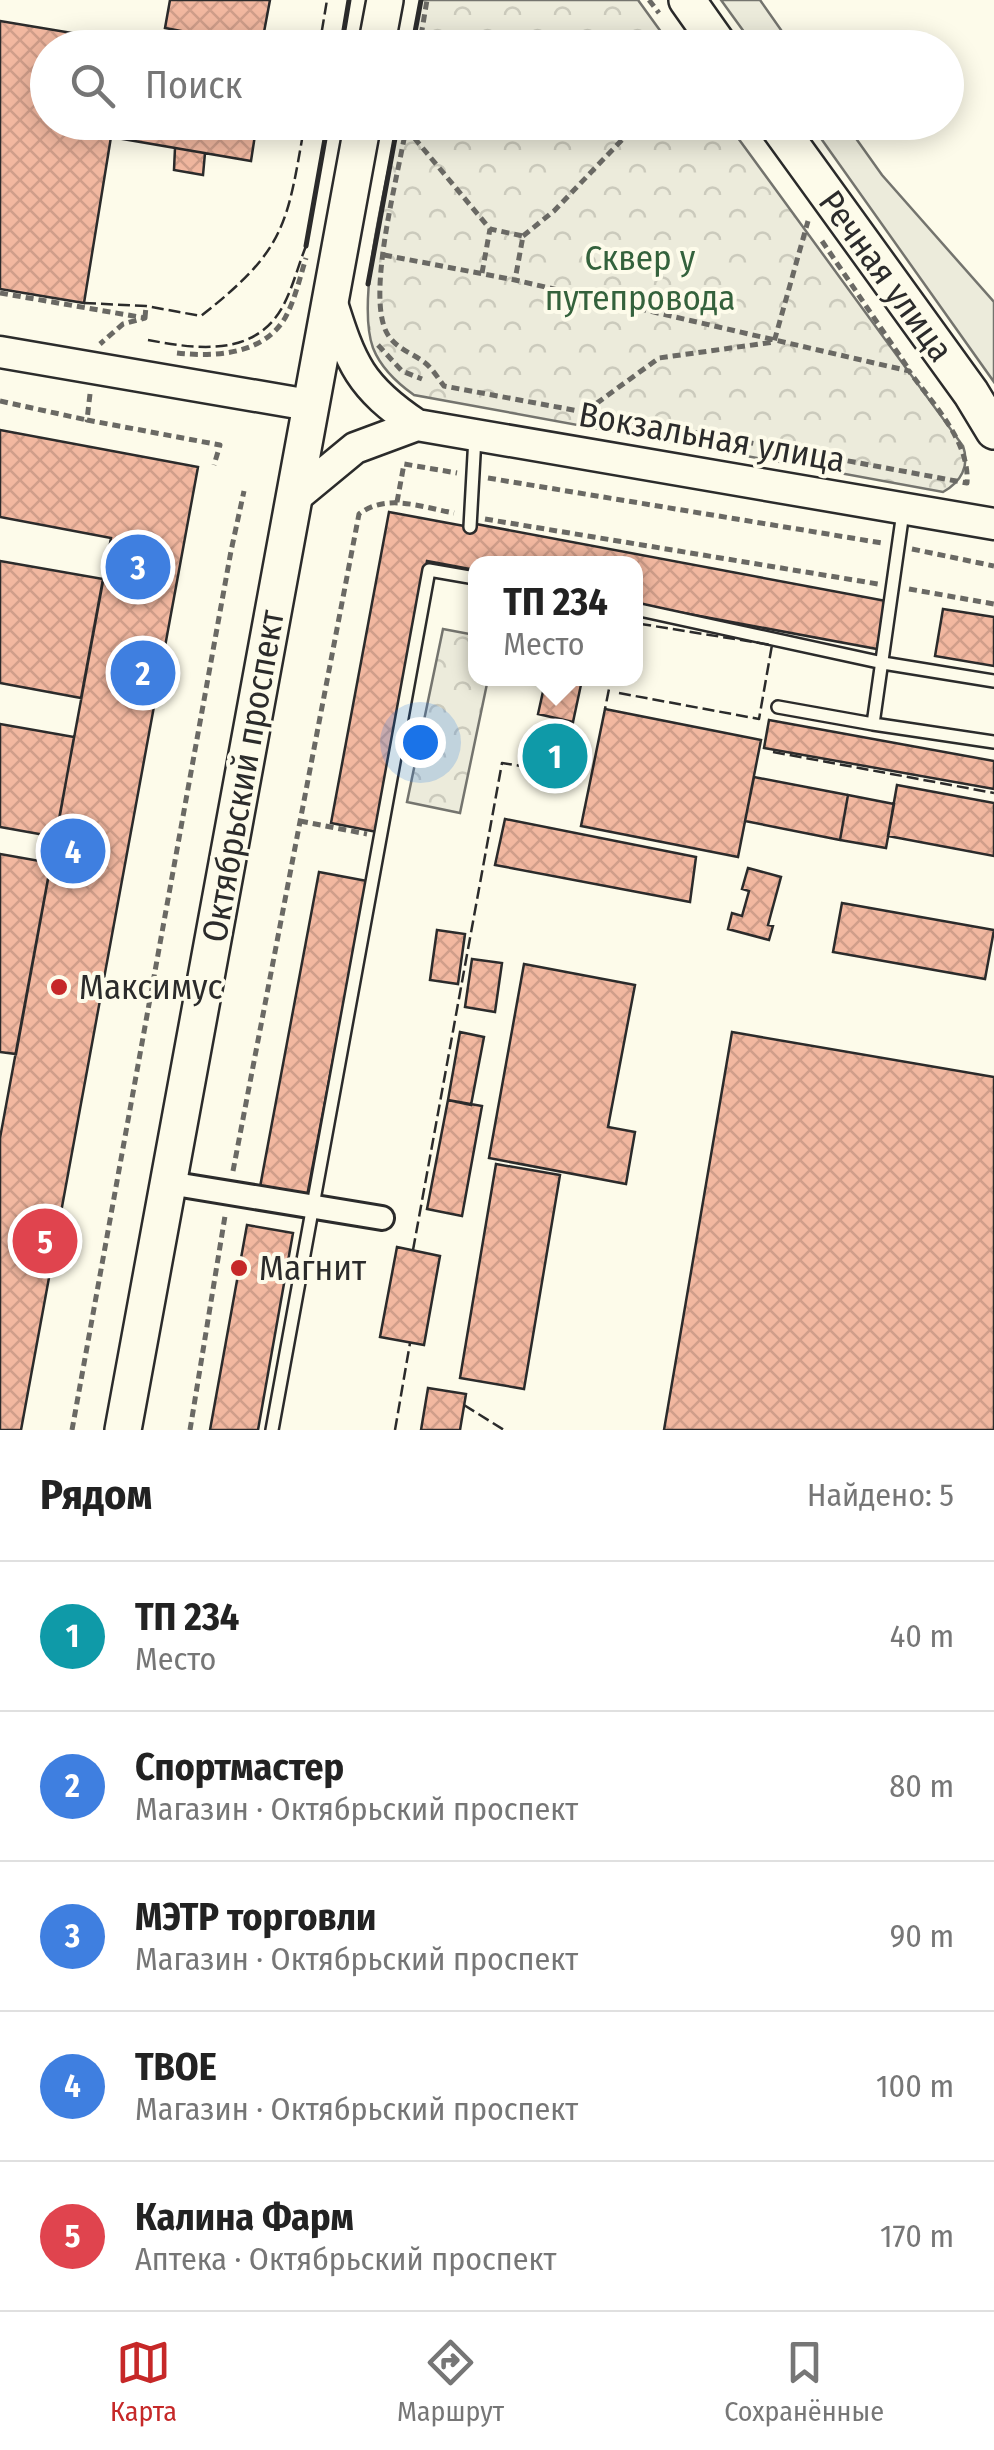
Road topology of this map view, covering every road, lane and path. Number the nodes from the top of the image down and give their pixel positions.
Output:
1 (384, 0) edge
2 (427, 0) edge
3 (687, 0) edge
4 (379, 30) edge
5 (422, 30) edge
6 (708, 30) edge
7 (359, 140) edge
8 (404, 140) edge
9 (419, 140) edge
10 (622, 140) edge
11 (770, 140) edge
12 (798, 207) dead end
13 (808, 222) junction
14 (490, 229) junction
15 (523, 236) junction
16 (310, 246) dead end
17 (384, 255) junction
18 (482, 273) junction
19 (515, 280) junction
20 (331, 300) junction
21 (146, 306) dead end
22 (144, 318) dead end
23 (373, 335) dead end
24 (100, 342) dead end
25 (774, 342) junction
26 (117, 344) dead end
27 (166, 351) dead end
28 (0, 352) edge
29 (909, 371) junction
30 (422, 379) dead end
31 (0, 400) edge
32 (309, 406) junction
33 (584, 413) junction
34 (88, 420) dead end
35 (417, 425) junction
36 (994, 431) edge
37 (476, 434) junction
38 (472, 475) junction
39 (244, 492) dead end
40 (292, 500) junction
41 (397, 502) junction
42 (903, 508) junction
43 (470, 522) junction
44 (994, 524) edge
45 (900, 546) junction
46 (994, 566) edge
47 (468, 575) edge
48 (895, 586) junction
49 (994, 604) edge
50 (643, 612) edge
51 (884, 662) junction
52 (994, 680) edge
53 (778, 706) dead end
54 (873, 724) junction
55 (994, 742) edge
56 (298, 820) junction
57 (380, 836) junction
58 (169, 1183) junction
59 (229, 1195) junction
60 (312, 1208) junction
61 (382, 1218) dead end
62 (72, 1430) edge
63 (123, 1430) edge
64 (190, 1430) edge
65 (272, 1430) edge

1 - 4 main road
2 - 5 path
3 - 6 main road
7 - 20 main road, Октябрьский проспект
8 - 17 path
9 - 14 path
10 - 15 path
11 - 36 main road, Речная улица
12 - 13 path
13 - 25 path
13 - 29 path
14 - 15 path
14 - 18 path
15 - 19 path
16 - 27 path
17 - 18 path
17 - 33 path
18 - 19 path
19 - 25 path
20 - 32 main road, Октябрьский проспект
20 - 35 main road, Вокзальная улица
21 - 22 path
23 - 30 path
24 - 26 path
25 - 29 path
25 - 33 path
28 - 32 main road
29 - 33 path
31 - 34 path
32 - 40 main road, Октябрьский проспект
35 - 37 main road, Вокзальная улица
35 - 40 main road, Вокзальная улица
37 - 38 lane
37 - 42 main road, Вокзальная улица
38 - 41 path
38 - 43 lane
38 - 45 path
39 - 62 path
40 - 58 main road, Октябрьский проспект
41 - 43 path
41 - 56 path
42 - 44 main road, Вокзальная улица
42 - 45 lane
43 - 48 path
45 - 46 path
45 - 48 lane
47 - 57 lane
48 - 49 path
48 - 51 lane
50 - 51 lane
51 - 52 lane
51 - 54 lane
53 - 54 lane
54 - 55 lane
56 - 57 path
56 - 59 path
57 - 60 lane
58 - 59 street
58 - 63 main road, Октябрьский проспект
59 - 60 street
59 - 64 path
60 - 61 street
60 - 65 lane

